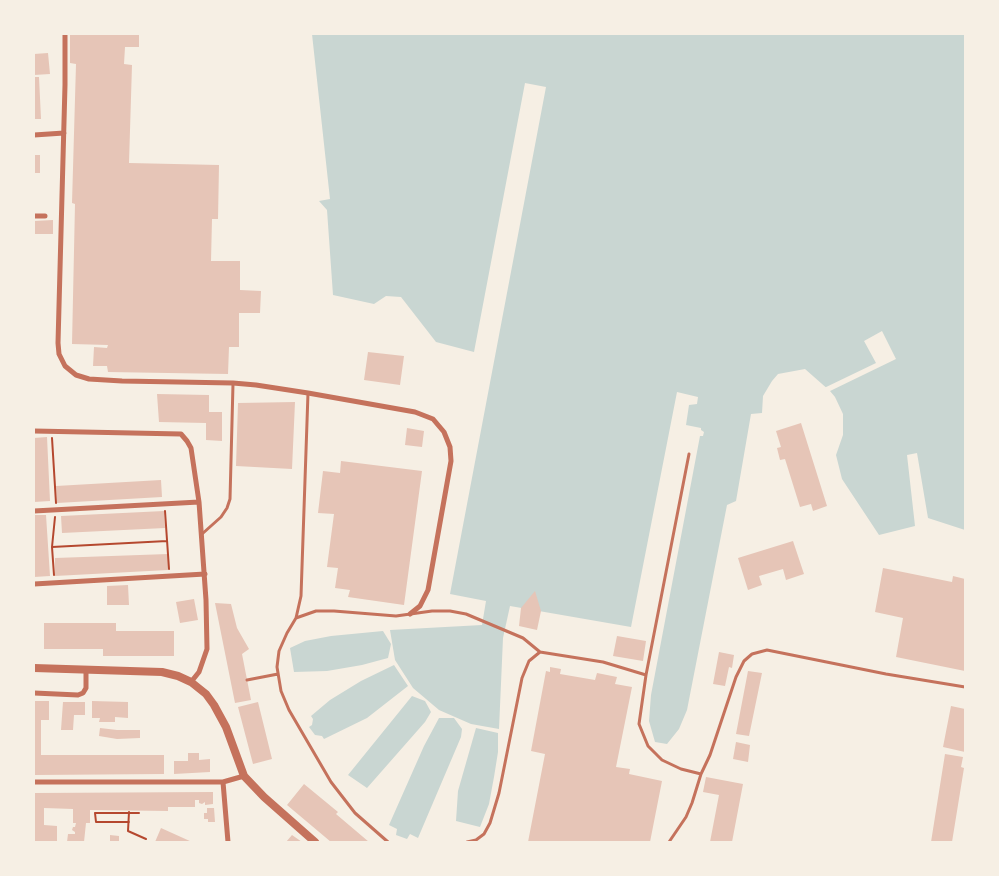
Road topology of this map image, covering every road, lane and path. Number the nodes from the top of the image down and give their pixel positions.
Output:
1 (65, 34) edge
2 (64, 133) junction
3 (34, 135) edge
4 (34, 216) edge
5 (45, 216) dead end
6 (233, 383) junction
7 (308, 393) junction
8 (34, 430) edge
9 (689, 454) dead end
10 (199, 502) junction
11 (165, 504) junction
12 (34, 511) edge
13 (202, 535) junction
14 (167, 541) junction
15 (52, 547) dead end
16 (205, 574) junction
17 (170, 576) junction
18 (34, 584) edge
19 (410, 614) junction
20 (296, 618) junction
21 (540, 652) junction
22 (34, 668) edge
23 (86, 669) junction
24 (278, 674) junction
25 (646, 675) junction
26 (247, 680) dead end
27 (191, 682) junction
28 (965, 688) edge
29 (34, 693) edge
30 (701, 774) junction
31 (244, 776) junction
32 (34, 782) edge
33 (223, 782) junction
34 (129, 812) junction
35 (139, 813) dead end
36 (129, 822) junction
37 (146, 839) dead end
38 (228, 842) edge
39 (315, 842) edge
40 (388, 842) edge
41 (467, 842) edge
42 (669, 842) edge

1 - 2 street
2 - 3 street
2 - 6 street
4 - 5 street
6 - 7 street
6 - 13 lane
7 - 19 street
7 - 20 lane
8 - 10 street
9 - 25 lane
10 - 11 street
10 - 13 street
11 - 12 street
11 - 14 path
13 - 16 street
14 - 15 path
14 - 17 path
16 - 17 street
16 - 27 street
17 - 18 street
19 - 20 lane
19 - 21 lane
20 - 24 lane
21 - 25 lane
21 - 41 lane
22 - 23 street
23 - 27 street
23 - 29 street
24 - 26 lane
24 - 40 lane
25 - 30 lane
27 - 31 street
28 - 30 lane
30 - 42 lane
31 - 33 street
31 - 39 street
32 - 33 street
33 - 38 street
34 - 35 path
34 - 36 path
34 - 36 path
36 - 37 path

